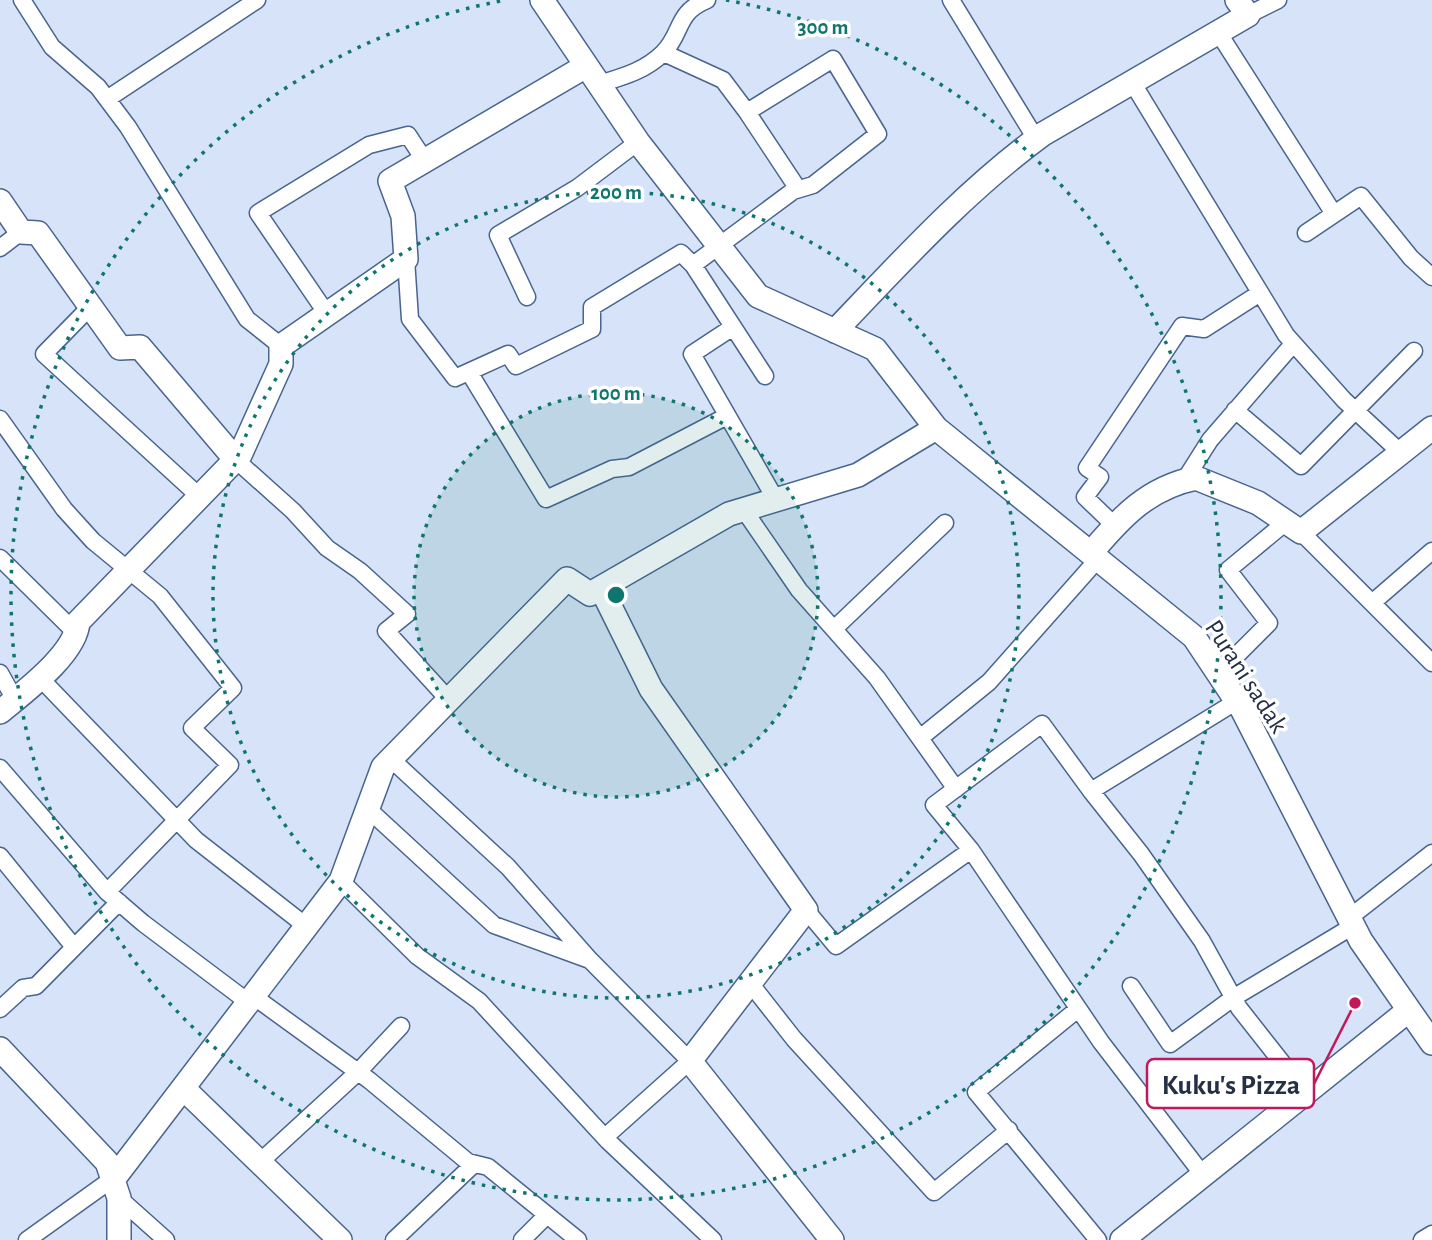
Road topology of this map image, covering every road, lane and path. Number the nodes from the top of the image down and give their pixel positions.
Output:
1 (22, 0) edge
2 (257, 0) edge
3 (542, 0) edge
4 (707, 0) edge
5 (951, 0) edge
6 (1278, 0) edge
7 (1242, 7) edge
8 (1219, 32) junction
9 (664, 53) junction
10 (593, 75) junction
11 (1132, 82) junction
12 (107, 99) junction
13 (747, 112) junction
14 (1036, 139) junction
15 (638, 142) junction
16 (425, 161) junction
17 (798, 189) junction
18 (0, 201) edge
19 (1334, 214) junction
20 (21, 232) junction
21 (1306, 233) dead end
22 (719, 246) junction
23 (0, 248) edge
24 (406, 259) junction
25 (692, 265) junction
26 (1432, 277) edge
27 (1261, 293) junction
28 (527, 297) dead end
29 (90, 306) junction
30 (327, 314) junction
31 (733, 327) junction
32 (835, 331) junction
33 (1293, 344) junction
34 (281, 346) junction
35 (1414, 351) dead end
36 (469, 372) junction
37 (765, 376) dead end
38 (1235, 410) junction
39 (1356, 411) junction
40 (727, 416) junction
41 (0, 419) edge
42 (936, 428) junction
43 (1432, 428) edge
44 (1401, 453) junction
45 (236, 460) junction
46 (1184, 481) junction
47 (201, 497) junction
48 (776, 500) junction
49 (744, 510) junction
50 (945, 523) dead end
51 (1115, 525) junction
52 (1293, 527) junction
53 (1432, 551) edge
54 (1094, 556) junction
55 (0, 558) edge
56 (128, 572) junction
57 (601, 588) junction
58 (1372, 603) junction
59 (835, 628) junction
60 (77, 634) junction
61 (1432, 663) edge
62 (0, 673) edge
63 (1219, 673) junction
64 (41, 678) junction
65 (449, 700) junction
66 (1237, 701) junction
67 (8, 706) edge
68 (920, 738) junction
69 (391, 759) junction
70 (0, 768) edge
71 (956, 789) junction
72 (1091, 791) junction
73 (368, 809) junction
74 (176, 819) junction
75 (971, 850) junction
76 (1432, 853) edge
77 (0, 856) edge
78 (341, 881) junction
79 (113, 897) junction
80 (806, 910) junction
81 (1351, 922) junction
82 (306, 926) junction
83 (74, 947) junction
84 (590, 960) junction
85 (750, 983) junction
86 (1130, 986) dead end
87 (1233, 998) junction
88 (250, 999) junction
89 (0, 1009) edge
90 (1079, 1009) junction
91 (1409, 1010) junction
92 (401, 1026) dead end
93 (1432, 1043) edge
94 (0, 1049) edge
95 (690, 1061) junction
96 (358, 1072) junction
97 (183, 1088) junction
98 (1306, 1093) junction
99 (1009, 1130) junction
100 (605, 1137) junction
101 (261, 1162) junction
102 (474, 1164) junction
103 (1203, 1175) junction
104 (117, 1187) junction
105 (547, 1214) junction
106 (1432, 1234) edge
107 (1131, 1237) edge
108 (27, 1240) edge
109 (119, 1240) edge
110 (166, 1240) edge
111 (341, 1240) edge
112 (394, 1240) edge
113 (522, 1240) edge
114 (578, 1240) edge
115 (713, 1240) edge
116 (832, 1240) edge
117 (1098, 1240) edge
118 (1422, 1240) edge

1 - 12 street
2 - 12 street
3 - 10 street, Purani sadak
4 - 9 street
5 - 14 street
6 - 7 street
7 - 8 street
8 - 11 street
8 - 19 street
9 - 10 street
9 - 13 street
10 - 15 street, Purani sadak
10 - 16 street
11 - 14 street
11 - 27 street
12 - 34 street
13 - 17 street
13 - 17 street
14 - 32 street
15 - 22 street, Purani sadak
15 - 28 street
16 - 24 street
16 - 30 street
17 - 22 street
18 - 20 street
19 - 21 street
19 - 26 street
20 - 23 street
20 - 29 street
22 - 25 street
22 - 32 street, Purani sadak
24 - 30 street
24 - 36 street
25 - 31 street
25 - 36 street
27 - 33 street
27 - 51 street
29 - 45 street
29 - 47 street
30 - 34 street
31 - 37 street
31 - 40 street
32 - 42 street, Purani sadak
33 - 38 street
33 - 39 street
34 - 45 street
35 - 39 street
36 - 40 street
38 - 39 street
38 - 46 street
39 - 44 street
40 - 48 street
41 - 56 street
42 - 48 street
42 - 54 street, Purani sadak
43 - 44 street
44 - 52 street
45 - 47 street
45 - 65 street
46 - 51 street
46 - 52 street
47 - 56 street
48 - 49 street
49 - 57 street
49 - 59 street
50 - 59 street
51 - 54 street
52 - 58 street
52 - 63 street
53 - 58 street
54 - 63 street, Purani sadak
54 - 68 street
55 - 60 street
56 - 60 street
56 - 74 street
57 - 65 street
57 - 80 street
58 - 61 street
59 - 68 street
60 - 64 street
62 - 67 street
63 - 66 street, Purani sadak
64 - 67 street
64 - 74 street
65 - 69 street
66 - 72 street
66 - 81 street, Purani sadak
68 - 71 street
69 - 73 street
69 - 84 street
70 - 79 street
71 - 72 street
71 - 75 street
72 - 87 street
73 - 78 street
73 - 84 street
74 - 79 street
74 - 82 street
75 - 80 street
75 - 90 street
76 - 81 street
77 - 83 street
78 - 82 street
78 - 100 street
79 - 83 street
79 - 88 street
80 - 85 street
81 - 87 street
81 - 91 street, Purani sadak
82 - 88 street
83 - 89 street
84 - 95 street
85 - 95 street
85 - 99 street
86 - 87 street
87 - 98 street
88 - 96 street
88 - 97 street
90 - 99 street
90 - 103 street
91 - 93 street, Purani sadak
91 - 98 street
92 - 96 street
94 - 104 street
95 - 100 street
95 - 116 street
96 - 101 street
96 - 102 street
97 - 101 street
97 - 104 street
98 - 103 street
99 - 117 street
100 - 115 street
101 - 111 street
102 - 105 street
102 - 112 street
103 - 107 street
104 - 108 street
104 - 109 street
104 - 110 street
105 - 113 street
105 - 114 street
106 - 118 street

